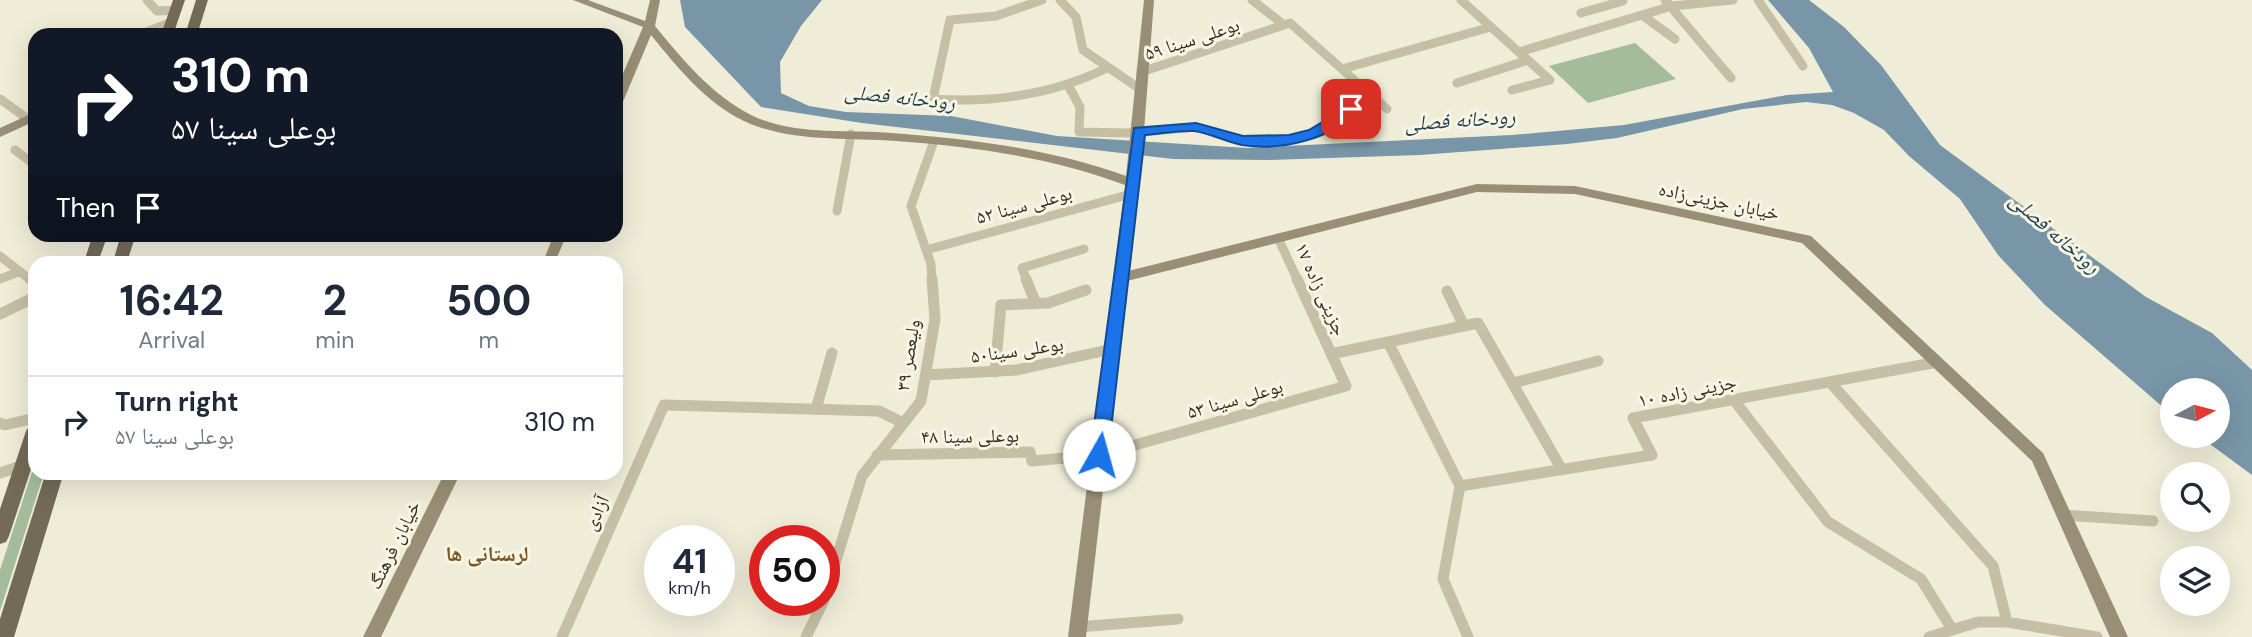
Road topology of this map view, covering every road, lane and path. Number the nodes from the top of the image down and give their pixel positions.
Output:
1 (147, 0) edge
2 (202, 0) edge
3 (578, 0) edge
4 (655, 0) edge
5 (1042, 0) edge
6 (1060, 0) edge
7 (1149, 0) edge
8 (1252, 0) edge
9 (1461, 0) edge
10 (1733, 0) edge
11 (1758, 0) edge
12 (1622, 1) edge
13 (1669, 3) edge
14 (176, 11) edge
15 (1581, 13) dead end
16 (1639, 16) junction
17 (1284, 25) junction
18 (649, 26) junction
19 (1491, 27) junction
20 (150, 28) edge
21 (170, 28) edge
22 (193, 28) edge
23 (1675, 40) dead end
24 (1519, 52) junction
25 (1528, 60) junction
26 (1803, 66) dead end
27 (1107, 68) junction
28 (1342, 69) junction
29 (1141, 72) junction
30 (1731, 78) dead end
31 (1457, 83) dead end
32 (1069, 85) junction
33 (623, 87) edge
34 (1140, 89) junction
35 (1512, 90) dead end
36 (1370, 94) junction
37 (0, 99) edge
38 (1388, 109) dead end
39 (28, 116) edge
40 (28, 120) edge
41 (1138, 131) junction
42 (0, 133) edge
43 (851, 134) junction
44 (934, 141) junction
45 (15, 150) dead end
46 (28, 160) edge
47 (1131, 189) junction
48 (837, 211) dead end
49 (1278, 238) junction
50 (1083, 249) dead end
51 (926, 250) junction
52 (0, 256) edge
53 (18, 272) junction
54 (28, 278) edge
55 (1121, 278) junction
56 (0, 279) edge
57 (1086, 290) dead end
58 (1447, 291) dead end
59 (28, 300) edge
60 (1036, 304) junction
61 (0, 314) edge
62 (1464, 326) junction
63 (1388, 342) junction
64 (1112, 349) junction
65 (832, 353) dead end
66 (1331, 354) junction
67 (1598, 361) dead end
68 (1938, 362) junction
69 (995, 372) junction
70 (926, 375) junction
71 (1830, 382) junction
72 (1513, 383) junction
73 (1734, 400) junction
74 (816, 409) junction
75 (28, 419) edge
76 (0, 423) edge
77 (903, 424) junction
78 (28, 451) edge
79 (877, 455) junction
80 (1099, 455) junction
81 (23, 465) junction
82 (1562, 470) junction
83 (0, 473) edge
84 (53, 480) edge
85 (449, 480) edge
86 (1460, 486) junction
87 (2064, 515) junction
88 (2153, 521) dead end
89 (0, 536) edge
90 (840, 548) edge
91 (816, 616) edge
92 (1178, 618) dead end
93 (2007, 622) junction
94 (1952, 629) junction
95 (1077, 632) edge
96 (4, 637) edge
97 (372, 637) edge
98 (562, 637) edge
99 (806, 637) edge
100 (1468, 637) edge
101 (1928, 637) edge
102 (2097, 637) edge
103 (2119, 637) edge

1 - 14 street
2 - 22 main road
3 - 18 street
4 - 18 street
5 - 32 street
6 - 27 street
7 - 29 street
8 - 17 street
9 - 19 street
10 - 13 street
11 - 26 street
12 - 15 street
12 - 16 street
13 - 16 street
13 - 30 street
14 - 20 street
14 - 21 main road
16 - 23 street
16 - 24 street
17 - 28 street
17 - 29 street, بوعلی سینا ۵۹
18 - 33 street
18 - 43 street
19 - 24 street
19 - 28 street
24 - 25 street
25 - 31 street
25 - 35 street
27 - 32 street
27 - 34 street
28 - 36 street
29 - 34 street
32 - 41 street
34 - 41 street
36 - 38 street
36 - 41 street
37 - 39 street
40 - 42 street
41 - 47 street
43 - 44 street
43 - 48 street
44 - 47 street
44 - 51 street, ولیعصر ۳۹
45 - 46 street
47 - 51 street, بوعلی سینا ۵۲
47 - 55 street
49 - 55 street, خیابان جزینی‌زاده
49 - 66 street, جزینی زاده ۱۷
49 - 68 street, خیابان جزینی‌زاده
50 - 60 street
51 - 70 street, ولیعصر ۳۹
52 - 53 street
53 - 54 street
53 - 56 street
55 - 64 street
57 - 60 street
58 - 62 street
59 - 61 street
60 - 69 street
62 - 63 street
62 - 72 street
63 - 66 street
63 - 86 street
64 - 69 street, بوعلی سینا۵۰
64 - 80 street
65 - 74 street
66 - 80 street, بوعلی سینا ۵۳
67 - 72 street
68 - 71 street, جزینی زاده ۱۰
68 - 87 street, خیابان جزینی‌زاده
69 - 70 street, بوعلی سینا۵۰
70 - 77 street, ولیعصر ۳۹
71 - 73 street, جزینی زاده ۱۰
71 - 93 street
72 - 82 street
73 - 82 street, جزینی زاده ۱۰
73 - 94 street
74 - 77 street
74 - 98 street, آزادی
75 - 76 street
77 - 79 street, ولیعصر ۳۹
78 - 81 main road
79 - 80 street, بوعلی سینا ۴۸
79 - 90 street, ولیعصر ۳۹
80 - 95 street
81 - 83 street
81 - 89 main road
82 - 86 street, جزینی زاده ۱۰
84 - 96 main road
85 - 97 street, خیابان فرهنگ
86 - 100 street
87 - 88 street
87 - 103 street, خیابان جزینی‌زاده
91 - 99 street, ولیعصر ۳۹
92 - 95 street
93 - 94 street
93 - 102 street
94 - 101 street

